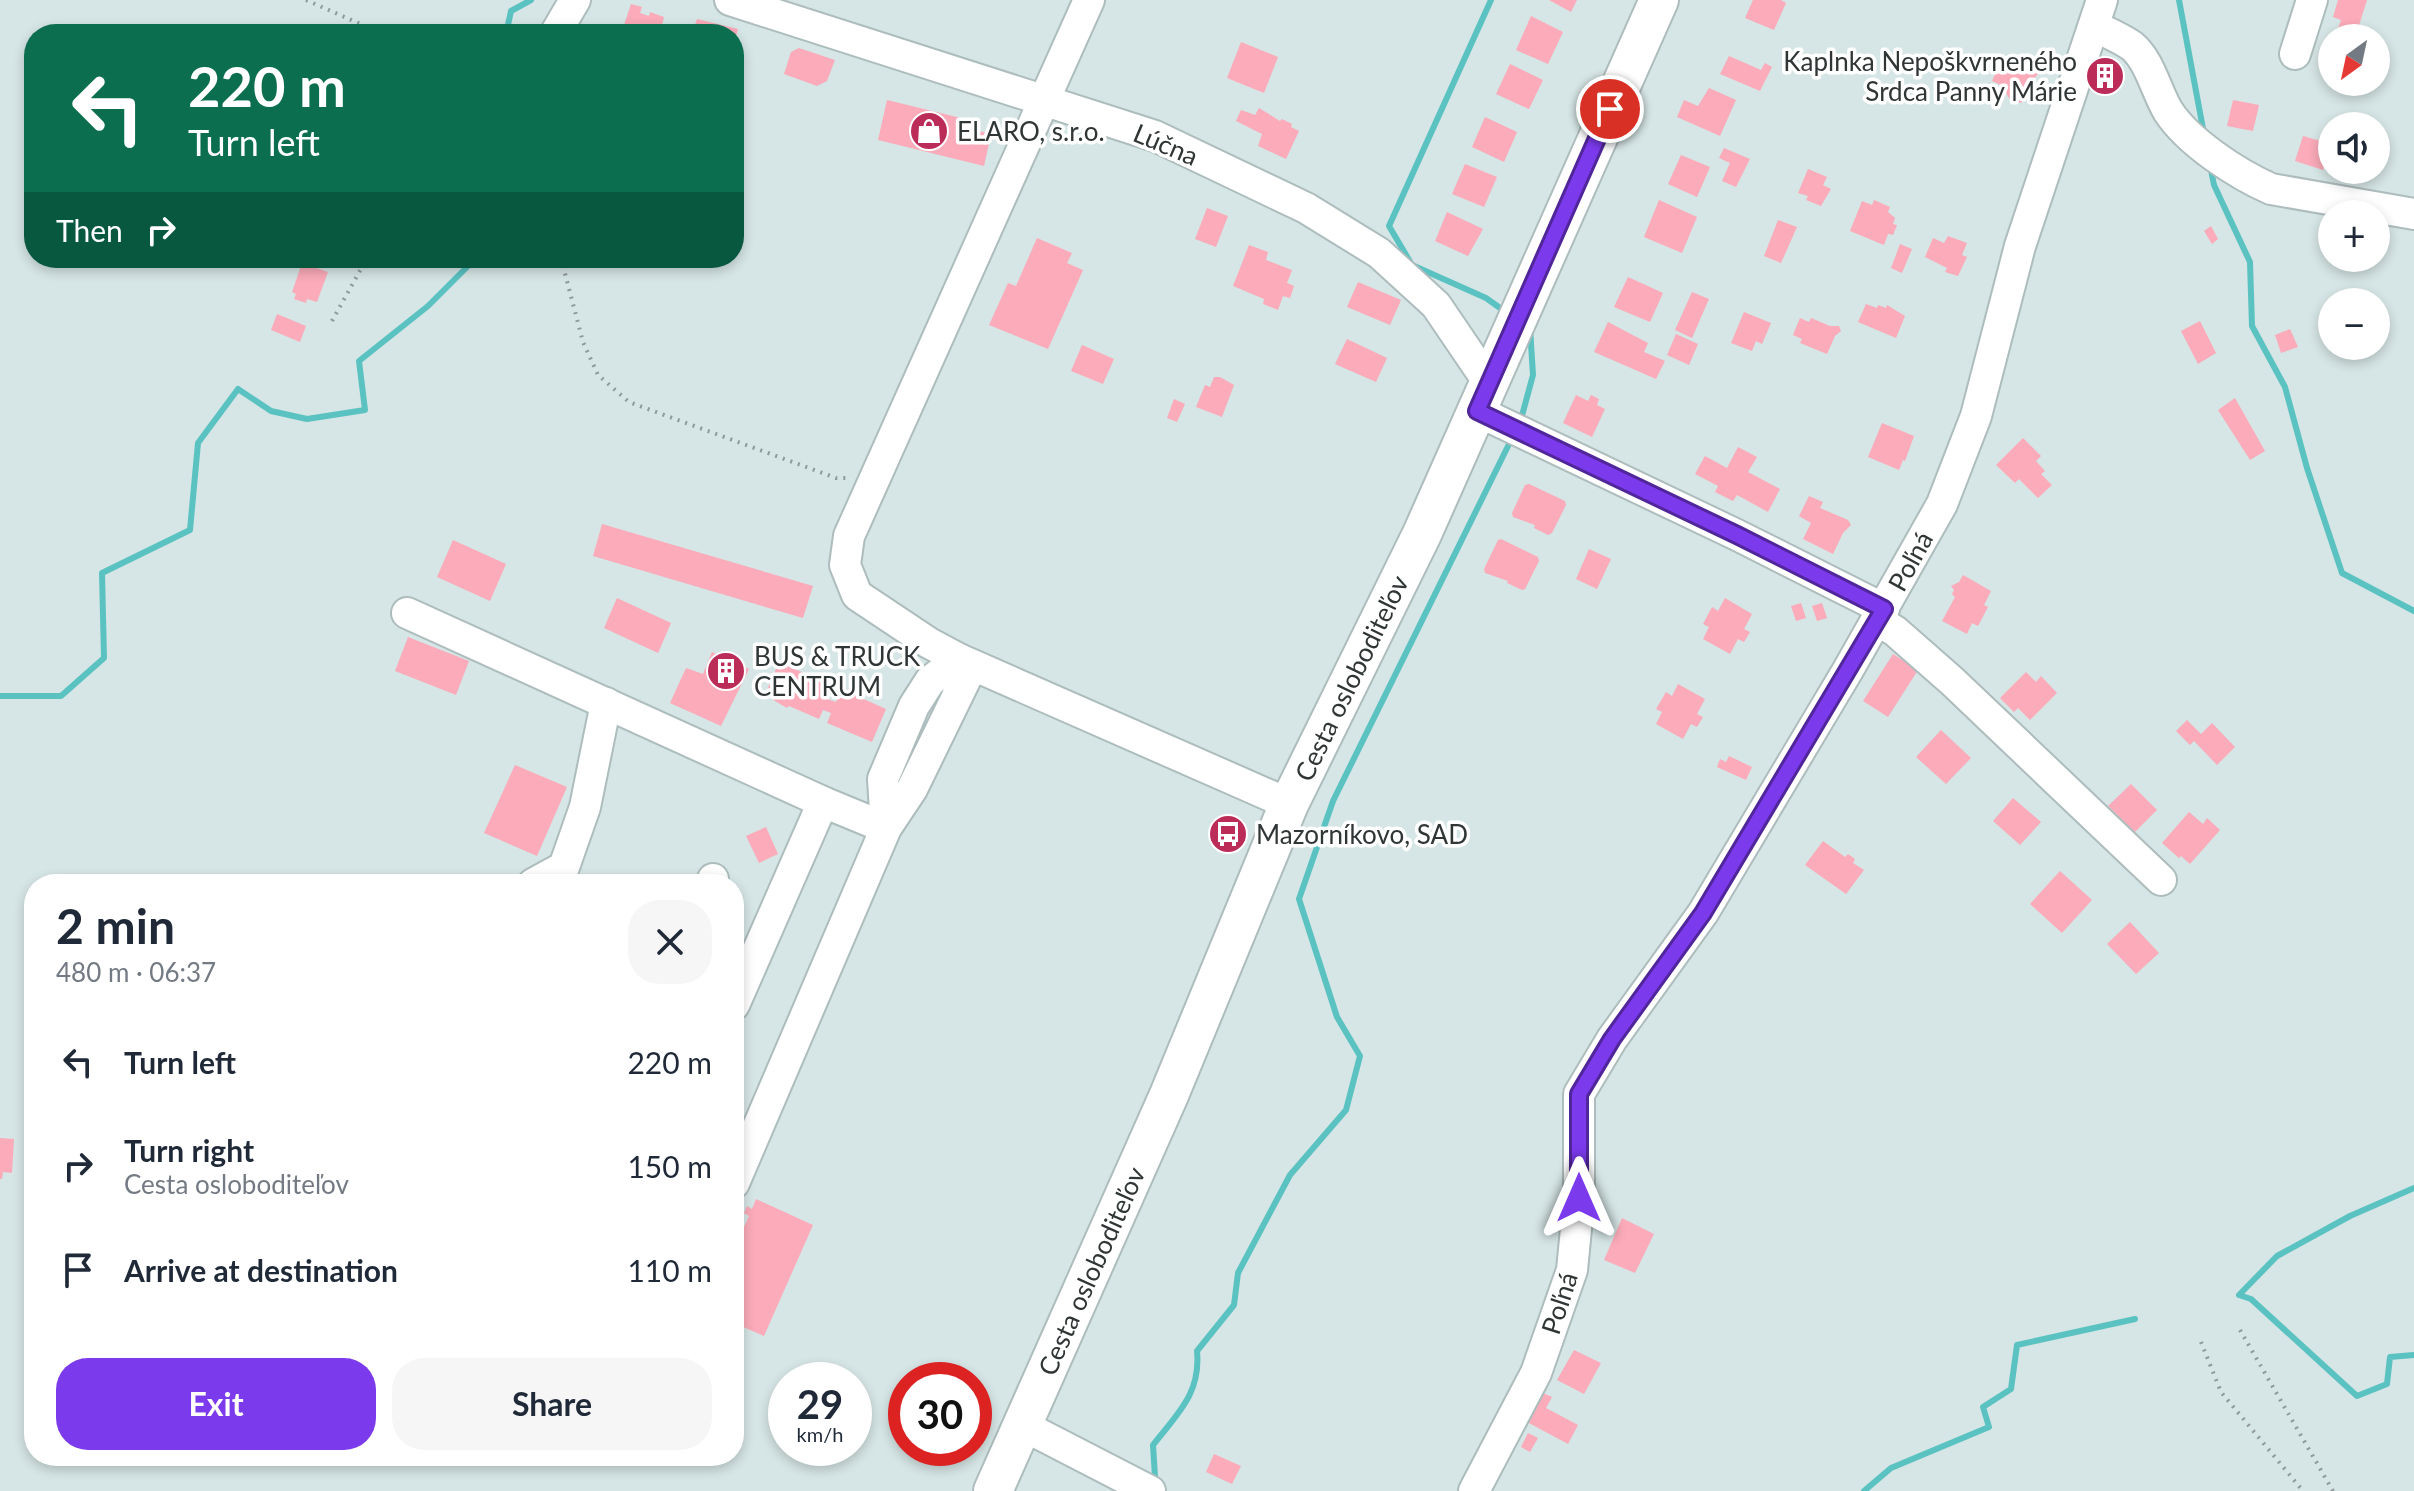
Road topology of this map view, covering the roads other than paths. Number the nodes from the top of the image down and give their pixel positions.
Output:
1 (575, 0) edge
2 (730, 0) edge
3 (1089, 0) edge
4 (1659, 0) edge
5 (2312, 0) edge
6 (2098, 13) edge
7 (561, 24) edge
8 (2295, 54) dead end
9 (1044, 101) junction
10 (2414, 214) edge
11 (1483, 397) junction
12 (407, 613) dead end
13 (1880, 615) junction
14 (966, 662) junction
15 (606, 703) junction
16 (823, 802) junction
17 (1289, 804) junction
18 (886, 828) junction
19 (551, 874) edge
20 (2161, 880) dead end
21 (744, 982) edge
22 (744, 1160) edge
23 (1022, 1425) junction
24 (1117, 1483) edge
25 (993, 1491) edge
26 (1150, 1491) edge
27 (1474, 1491) edge

1 - 7 street
2 - 9 street, Lúčna
3 - 9 street
4 - 11 main road, Cesta osloboditeľov
5 - 8 street
6 - 10 street, Poľná
6 - 13 street, Poľná
9 - 11 street, Lúčna
9 - 14 street
11 - 13 street
11 - 17 main road, Cesta osloboditeľov
12 - 15 street
13 - 20 street
13 - 27 street, Poľná
14 - 17 street
14 - 18 street
15 - 16 street
15 - 19 street
16 - 18 street
16 - 21 street
17 - 23 main road, Cesta osloboditeľov
18 - 22 street
23 - 24 street
23 - 25 main road, Cesta osloboditeľov
24 - 26 street

